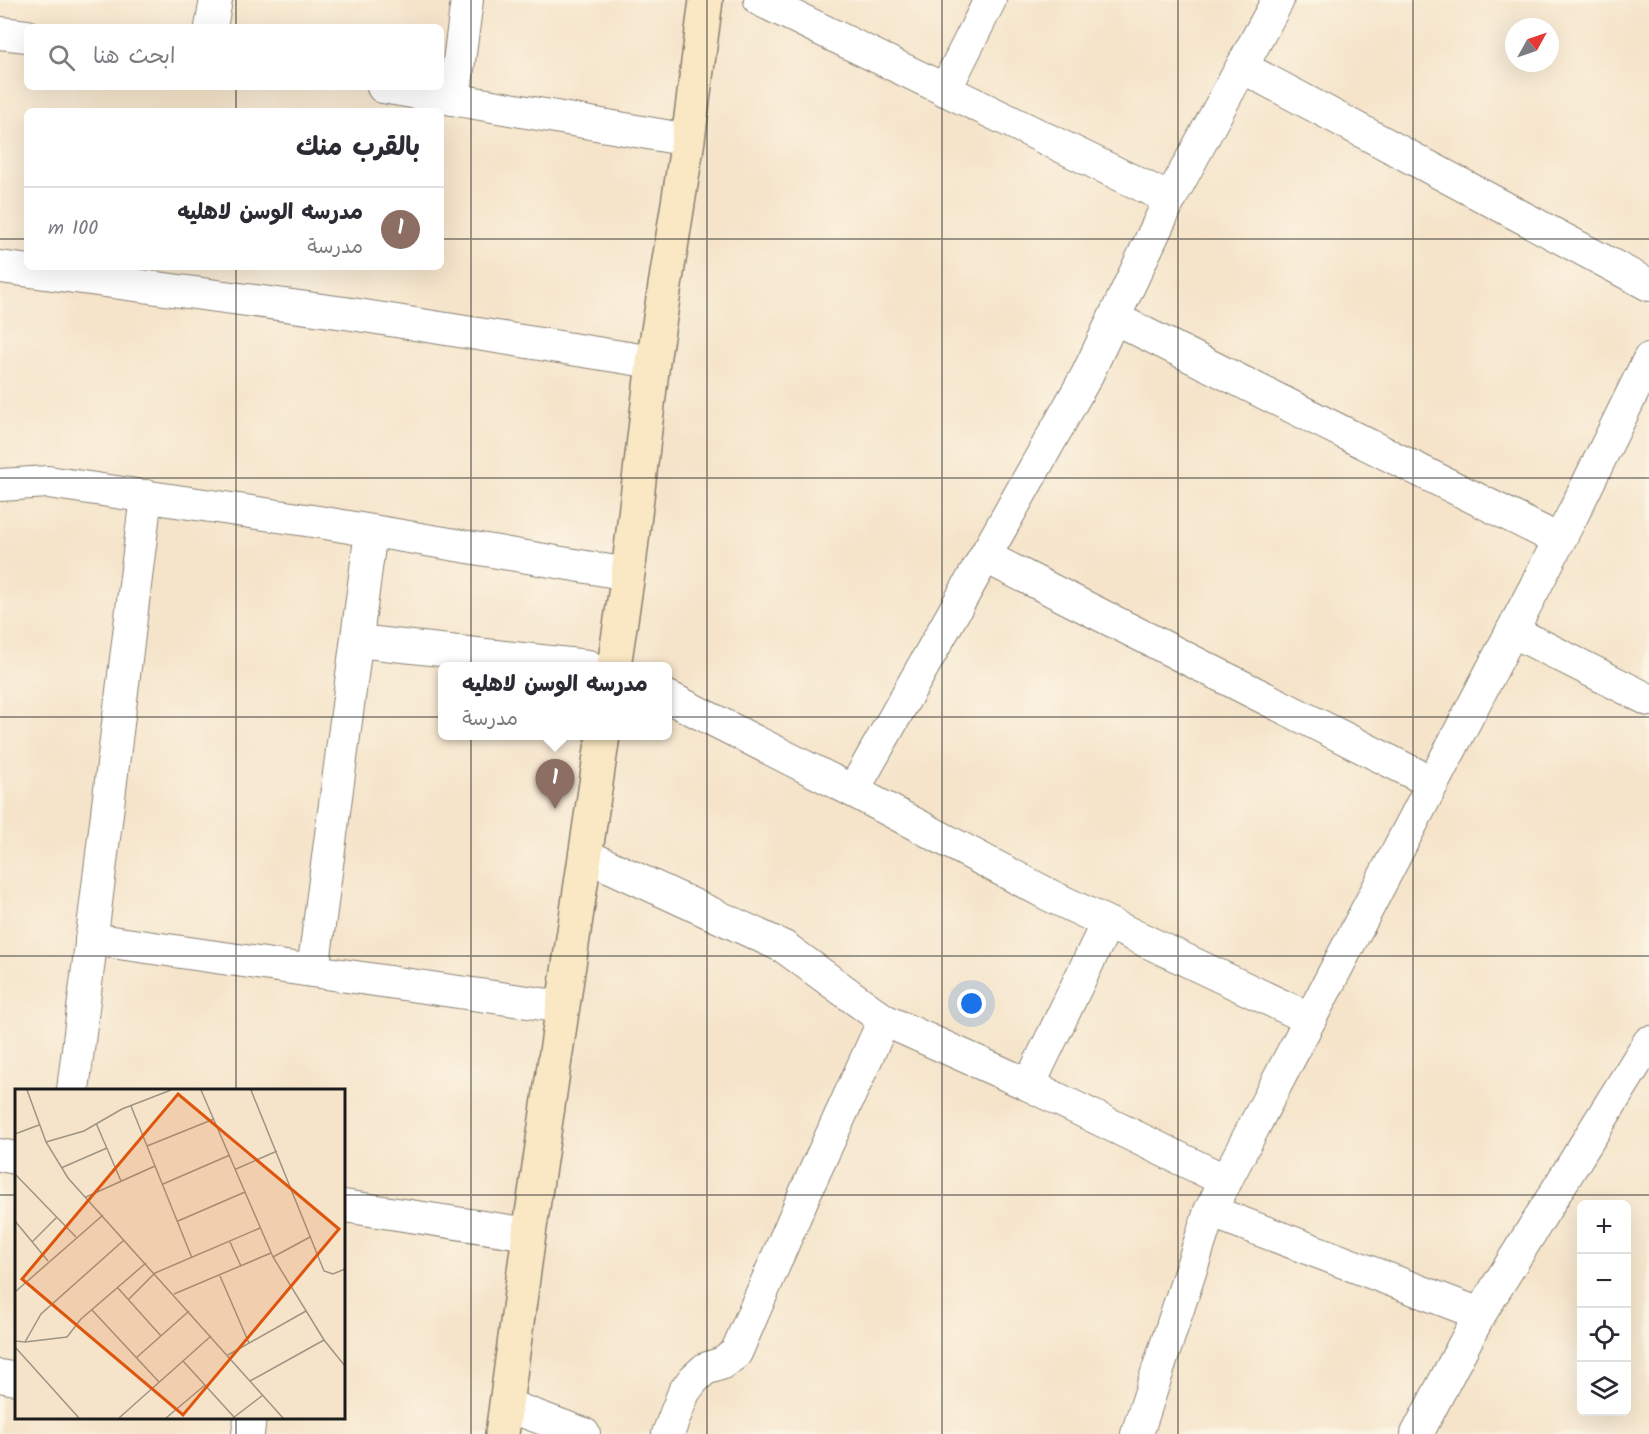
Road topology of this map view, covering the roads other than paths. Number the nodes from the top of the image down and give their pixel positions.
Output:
1 (216, 0) edge
2 (467, 0) edge
3 (706, 0) edge
4 (760, 0) edge
5 (990, 0) edge
6 (1278, 0) edge
7 (212, 24) edge
8 (0, 33) edge
9 (24, 36) edge
10 (1242, 67) junction
11 (401, 90) edge
12 (945, 90) junction
13 (454, 99) junction
14 (688, 140) junction
15 (1170, 199) junction
16 (0, 267) edge
17 (1649, 285) edge
18 (1114, 318) junction
19 (1649, 358) edge
20 (653, 362) junction
21 (0, 485) edge
22 (146, 496) junction
23 (371, 531) junction
24 (1559, 540) junction
25 (986, 558) junction
26 (628, 574) junction
27 (1512, 631) junction
28 (357, 641) junction
29 (551, 662) edge
30 (615, 662) edge
31 (672, 699) edge
32 (1649, 700) edge
33 (602, 740) edge
34 (1433, 783) junction
35 (853, 791) junction
36 (585, 855) junction
37 (1107, 923) junction
38 (91, 939) junction
39 (313, 971) junction
40 (563, 1007) junction
41 (1310, 1019) junction
42 (884, 1020) junction
43 (1649, 1042) edge
44 (1029, 1085) junction
45 (73, 1089) edge
46 (0, 1155) edge
47 (15, 1158) edge
48 (1226, 1181) junction
49 (345, 1206) edge
50 (1210, 1211) junction
51 (529, 1234) junction
52 (1480, 1314) junction
53 (0, 1376) edge
54 (15, 1379) edge
55 (250, 1419) edge
56 (504, 1419) edge
57 (248, 1434) edge
58 (584, 1434) edge
59 (668, 1434) edge
60 (1137, 1434) edge
61 (1417, 1434) edge

1 - 7 street
2 - 13 street
3 - 14 street
4 - 12 street
5 - 12 street
6 - 10 street
8 - 9 street
10 - 15 street
10 - 17 street
11 - 13 street
12 - 15 street
13 - 14 street
14 - 20 street
15 - 18 street
16 - 20 street
18 - 24 street
18 - 25 street
19 - 24 street
20 - 26 street
21 - 22 street
22 - 23 street
22 - 38 street
23 - 26 street
23 - 28 street
24 - 27 street
25 - 34 street
25 - 35 street
26 - 30 street
27 - 32 street
27 - 34 street
28 - 29 street
28 - 39 street
31 - 35 street
33 - 36 street
34 - 41 street
35 - 37 street
36 - 40 street
36 - 42 street
37 - 41 street
37 - 44 street
38 - 39 street
38 - 45 street
39 - 40 street
40 - 51 street
41 - 48 street
42 - 44 street
42 - 59 street
43 - 52 street
44 - 48 street
46 - 47 street
48 - 50 street
49 - 51 street
50 - 52 street
50 - 60 street
51 - 56 street
52 - 61 street
53 - 54 street
55 - 57 street
56 - 58 street

